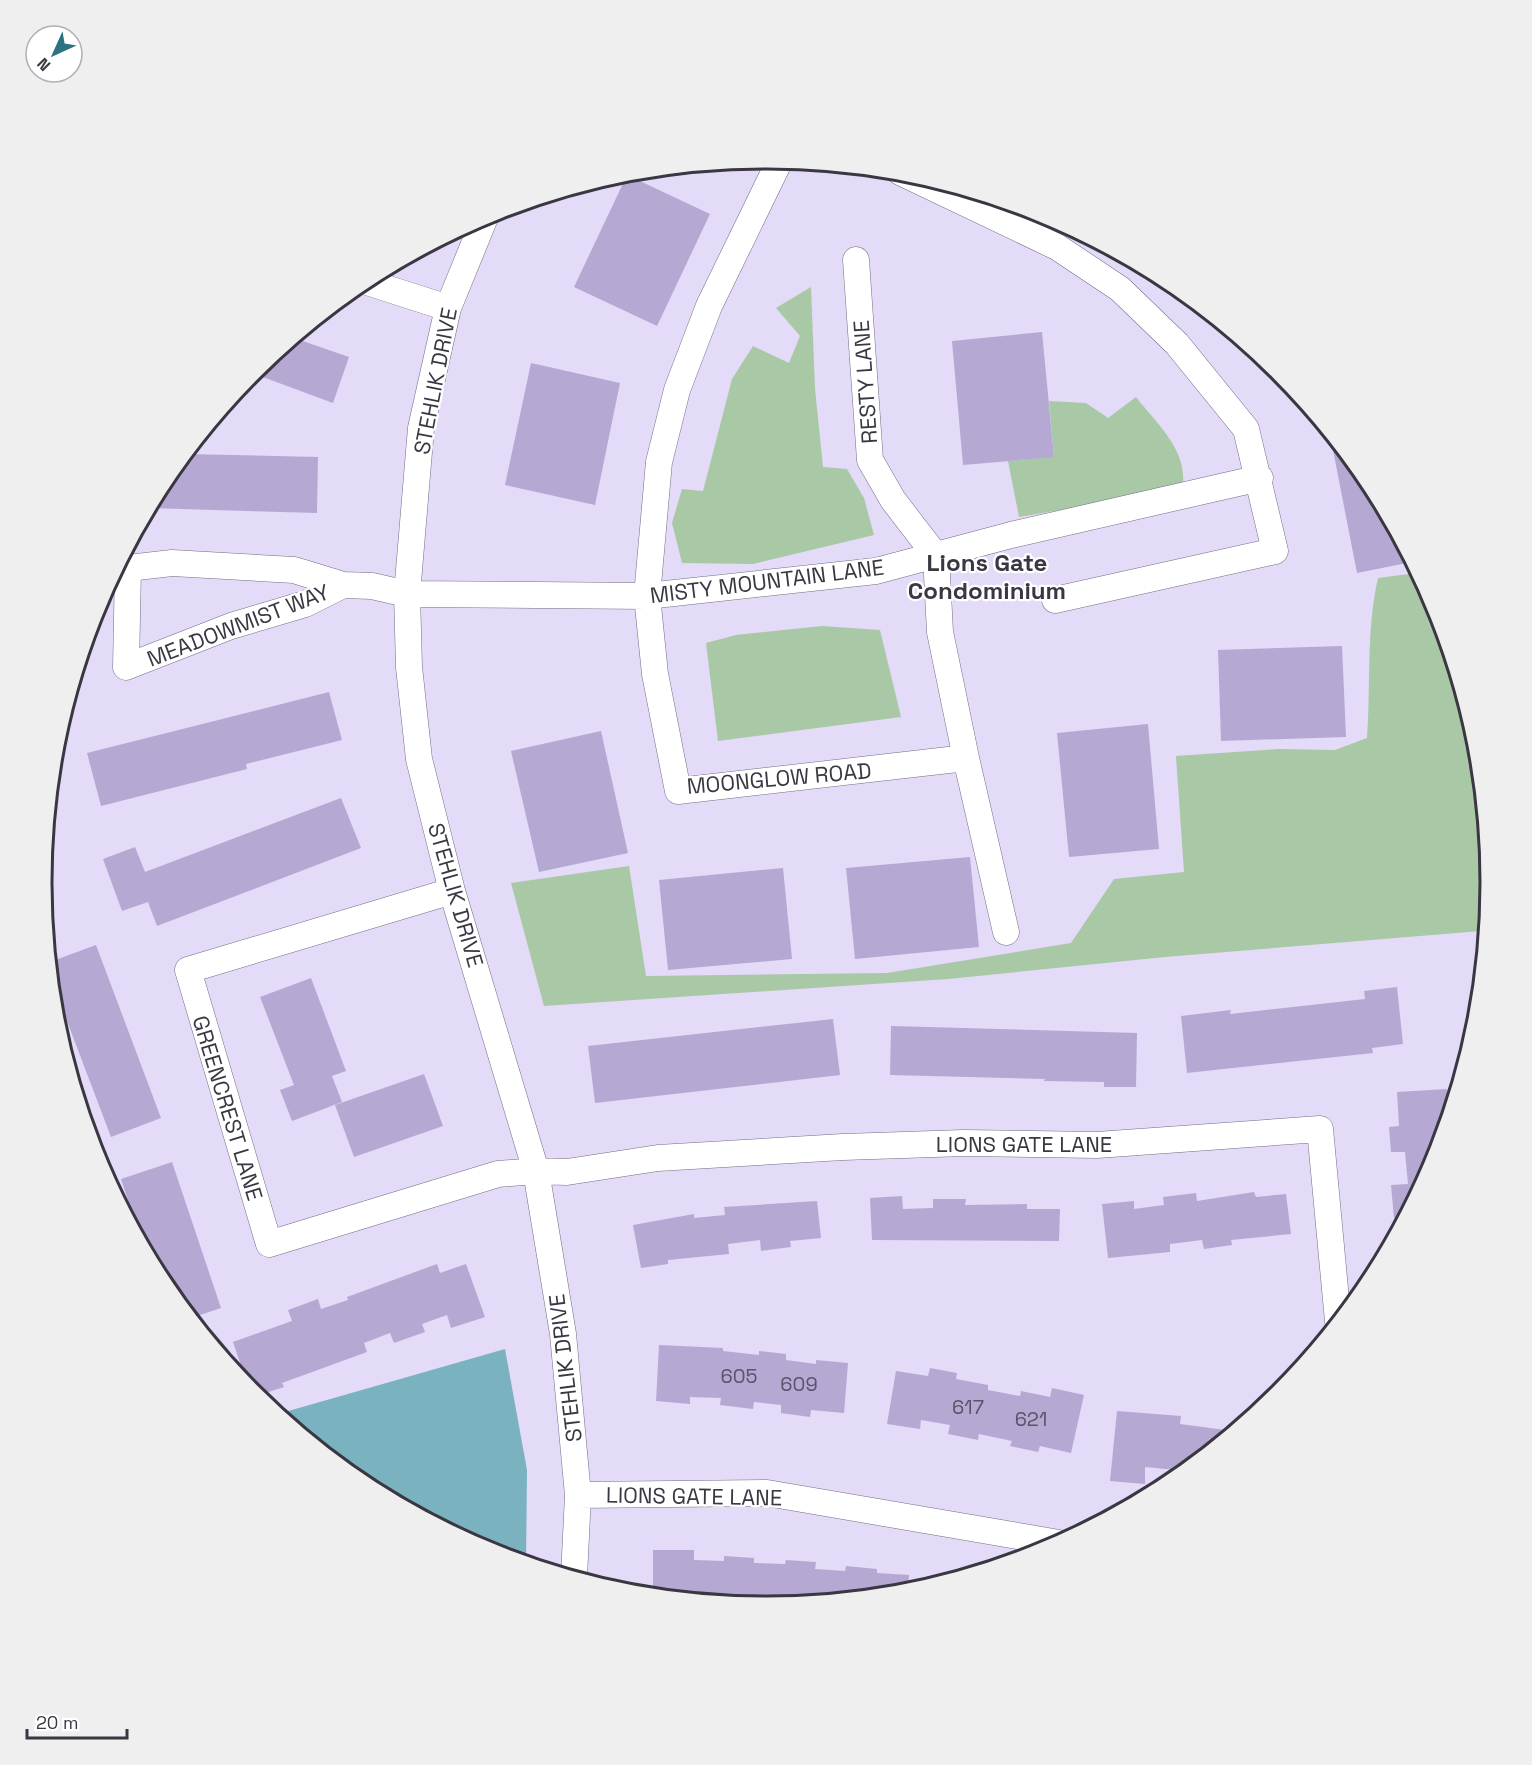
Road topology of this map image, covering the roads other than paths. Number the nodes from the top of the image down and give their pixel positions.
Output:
1 (775, 169) edge
2 (938, 190) edge
3 (480, 229) edge
4 (856, 260) dead end
5 (376, 285) edge
6 (448, 308) junction
7 (1260, 478) junction
8 (936, 556) junction
9 (343, 585) junction
10 (407, 594) junction
11 (647, 596) junction
12 (1055, 600) dead end
13 (966, 758) junction
14 (452, 891) junction
15 (1006, 932) dead end
16 (536, 1171) junction
17 (1337, 1310) edge
18 (578, 1495) junction
19 (1043, 1540) edge
20 (574, 1570) edge

1 - 11 street
2 - 7 street
3 - 6 street, STEHLIK DRIVE
4 - 8 street, RESTY LANE
5 - 6 street
6 - 10 street, STEHLIK DRIVE
7 - 8 street, MISTY MOUNTAIN LANE
7 - 12 street
8 - 11 street, MISTY MOUNTAIN LANE
8 - 13 street
9 - 9 street, MEADOWMIST WAY
9 - 10 street, MEADOWMIST WAY
10 - 11 street, MISTY MOUNTAIN LANE
10 - 14 street, STEHLIK DRIVE
11 - 13 street, MOONGLOW ROAD
13 - 15 street
14 - 16 street, STEHLIK DRIVE
14 - 16 street, GREENCREST LANE
16 - 17 street, LIONS GATE LANE
16 - 18 street, STEHLIK DRIVE
18 - 19 street, LIONS GATE LANE
18 - 20 street, STEHLIK DRIVE

